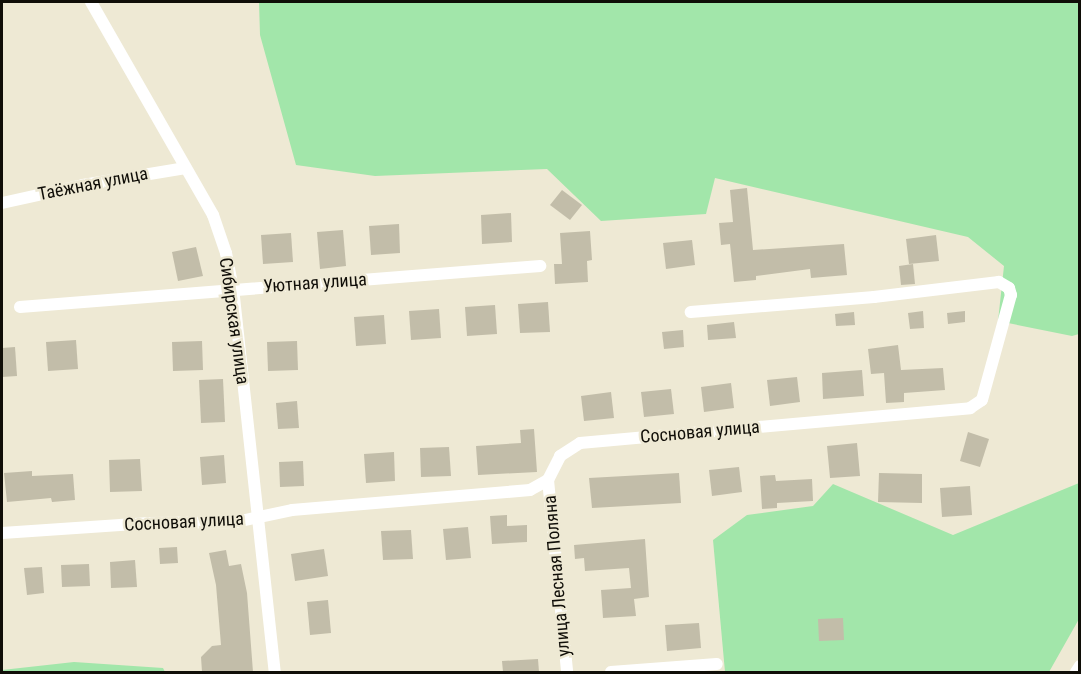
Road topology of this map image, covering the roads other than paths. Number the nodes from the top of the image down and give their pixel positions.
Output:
1 (91, 2) edge
2 (186, 168) junction
3 (2, 203) edge
4 (540, 266) dead end
5 (233, 288) junction
6 (20, 306) dead end
7 (691, 312) dead end
8 (548, 480) junction
9 (256, 518) junction
10 (2, 533) edge
11 (717, 664) dead end
12 (1080, 666) edge
13 (274, 672) edge
14 (567, 672) edge
15 (610, 672) edge
16 (1076, 672) edge

1 - 2 street, Сибирская улица
2 - 3 street, Таёжная улица
2 - 5 street, Сибирская улица
4 - 5 street, Уютная улица
5 - 6 street, Уютная улица
5 - 9 street, Сибирская улица
7 - 8 street, Сосновая улица
8 - 9 street, Сосновая улица
8 - 14 street, улица Лесная Поляна
9 - 10 street, Сосновая улица
9 - 13 street, Сибирская улица
11 - 15 street
12 - 16 street

